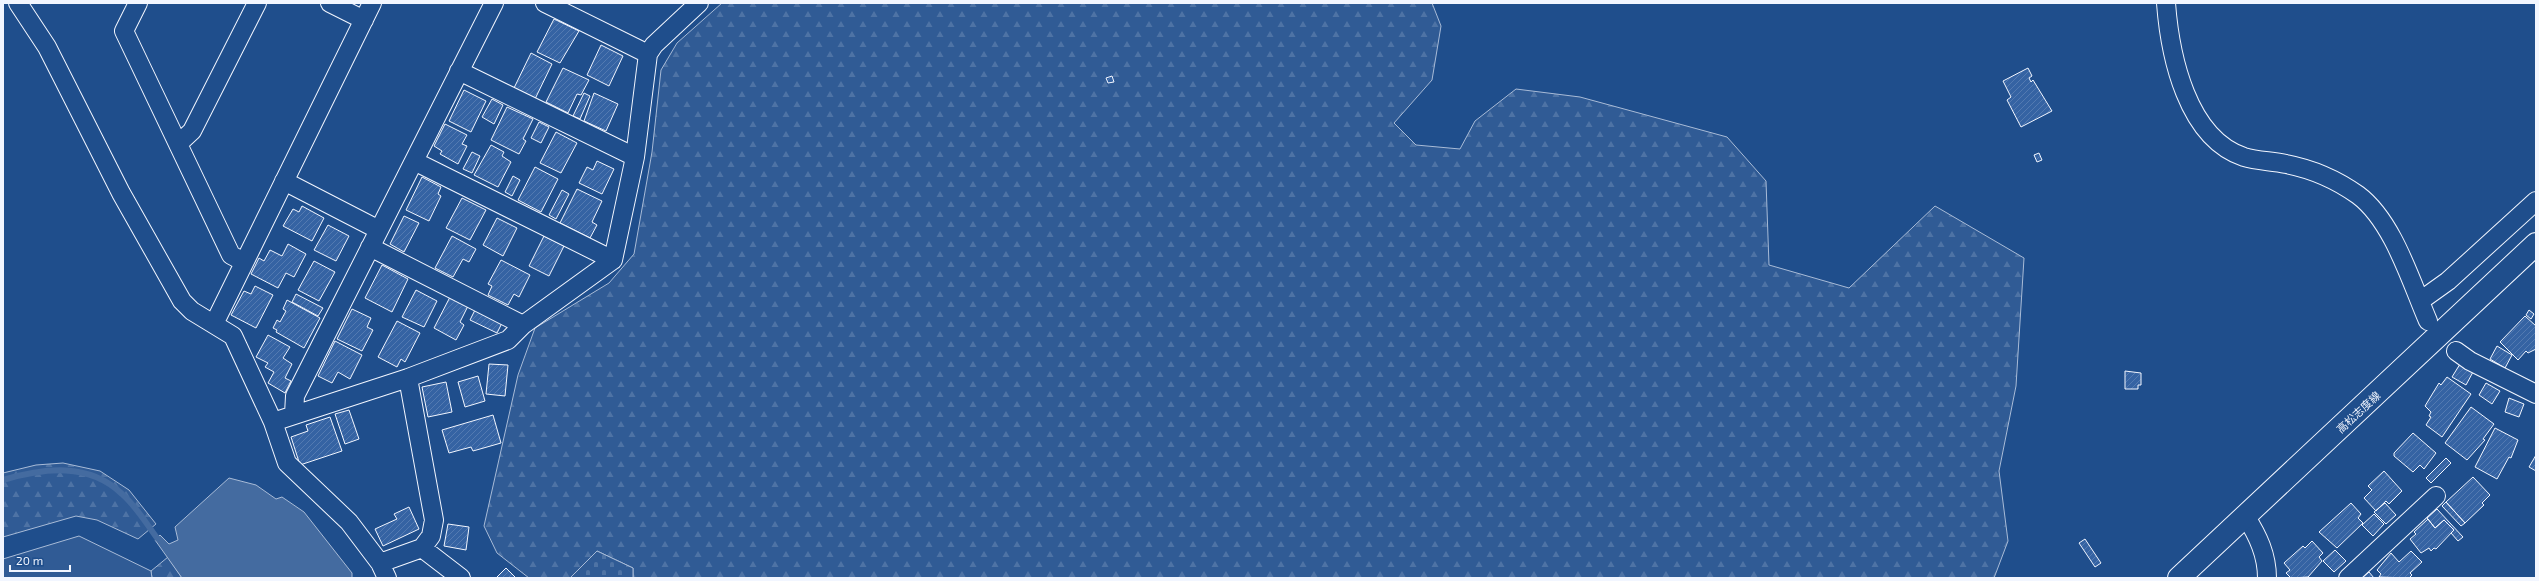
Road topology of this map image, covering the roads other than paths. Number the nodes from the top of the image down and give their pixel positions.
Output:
1 (18, 3) edge
2 (138, 3) edge
3 (257, 3) edge
4 (330, 3) edge
5 (372, 3) edge
6 (494, 3) edge
7 (545, 3) edge
8 (699, 3) edge
9 (2166, 3) edge
10 (364, 20) junction
11 (648, 54) junction
12 (459, 71) junction
13 (178, 144) junction
14 (635, 157) junction
15 (414, 160) junction
16 (284, 181) junction
17 (2536, 201) edge
18 (379, 230) junction
19 (2536, 244) edge
20 (370, 247) junction
21 (613, 260) junction
22 (244, 262) junction
23 (2420, 301) junction
24 (2428, 321) dead end
25 (214, 324) junction
26 (523, 325) junction
27 (2456, 351) dead end
28 (408, 378) junction
29 (2536, 394) edge
30 (294, 414) junction
31 (273, 422) junction
32 (2436, 496) dead end
33 (2246, 518) junction
34 (422, 548) junction
35 (384, 570) edge
36 (461, 578) edge
37 (2179, 578) edge
38 (2266, 578) edge
39 (2348, 578) edge

1 - 25 street
2 - 13 street
3 - 13 street
4 - 10 street
5 - 10 street
6 - 12 street
7 - 11 street
8 - 11 street
9 - 23 street
10 - 16 street
11 - 14 street
12 - 14 street
12 - 15 street
13 - 22 street
14 - 21 street
15 - 18 street
15 - 21 street
16 - 18 street
16 - 22 street
17 - 23 street
18 - 20 street
19 - 33 main road, 高松志度線
20 - 26 street
20 - 30 street
21 - 26 street
22 - 25 street
23 - 24 street
25 - 31 street
26 - 28 street
27 - 29 street
28 - 30 street
28 - 34 street
30 - 31 street
31 - 35 street
32 - 39 street
33 - 37 main road, 高松志度線
33 - 38 street
34 - 35 street
34 - 36 street

